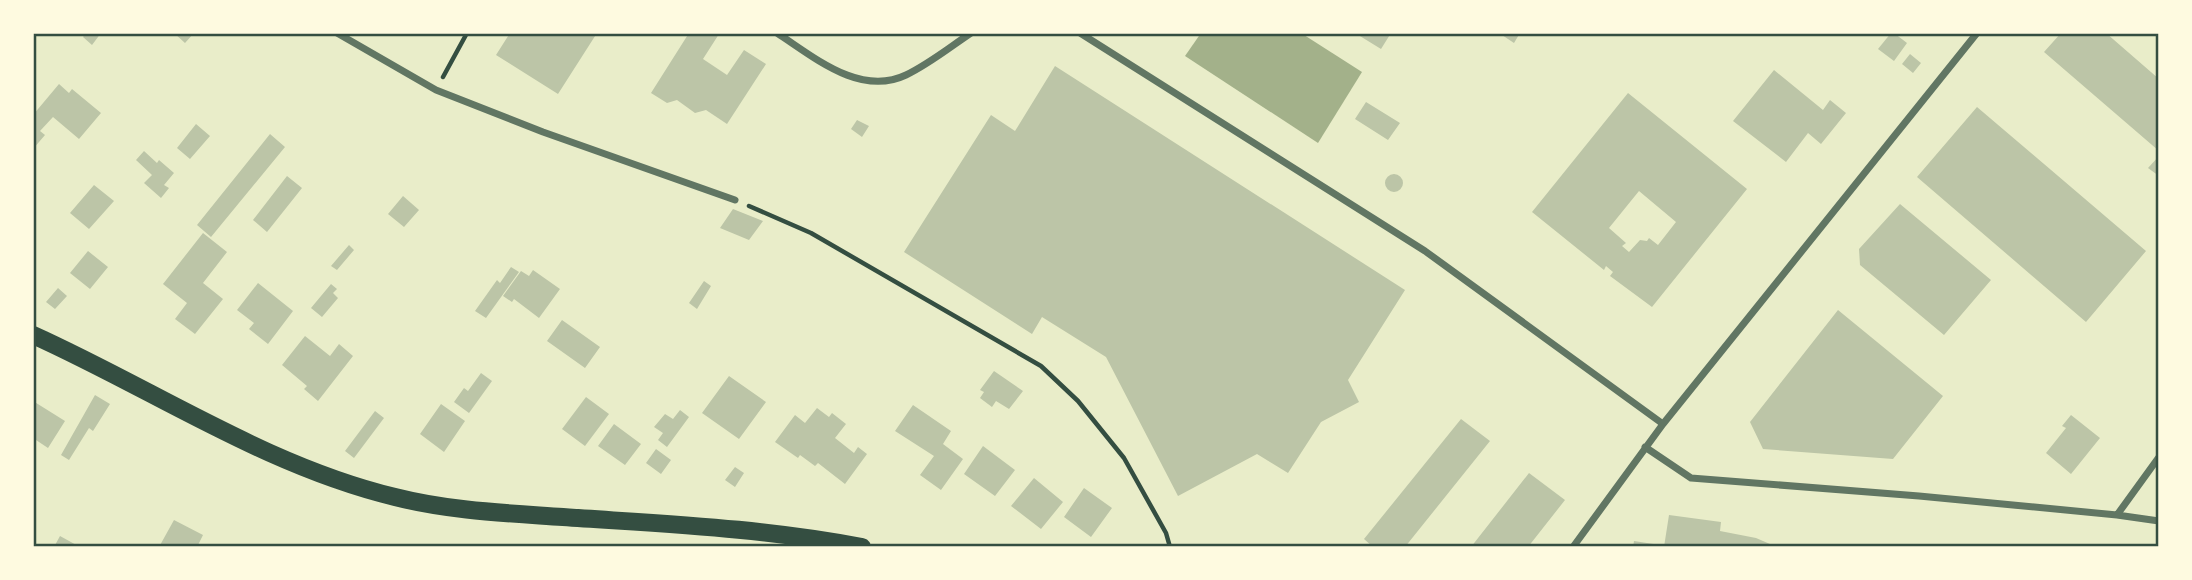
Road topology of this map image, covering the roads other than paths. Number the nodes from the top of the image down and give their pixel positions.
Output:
1 (337, 33) edge
2 (777, 33) edge
3 (971, 33) edge
4 (1080, 33) edge
5 (1978, 33) edge
6 (735, 200) road end
7 (33, 335) edge
8 (1663, 424) junction
9 (1646, 447) junction
10 (2159, 457) edge
11 (2117, 515) junction
12 (2159, 521) edge
13 (862, 547) edge
14 (1573, 547) edge

1 - 6 street
2 - 3 street
4 - 8 street
5 - 8 street
7 - 13 main road
8 - 9 street
9 - 11 street
9 - 14 street
10 - 11 street
11 - 12 street

